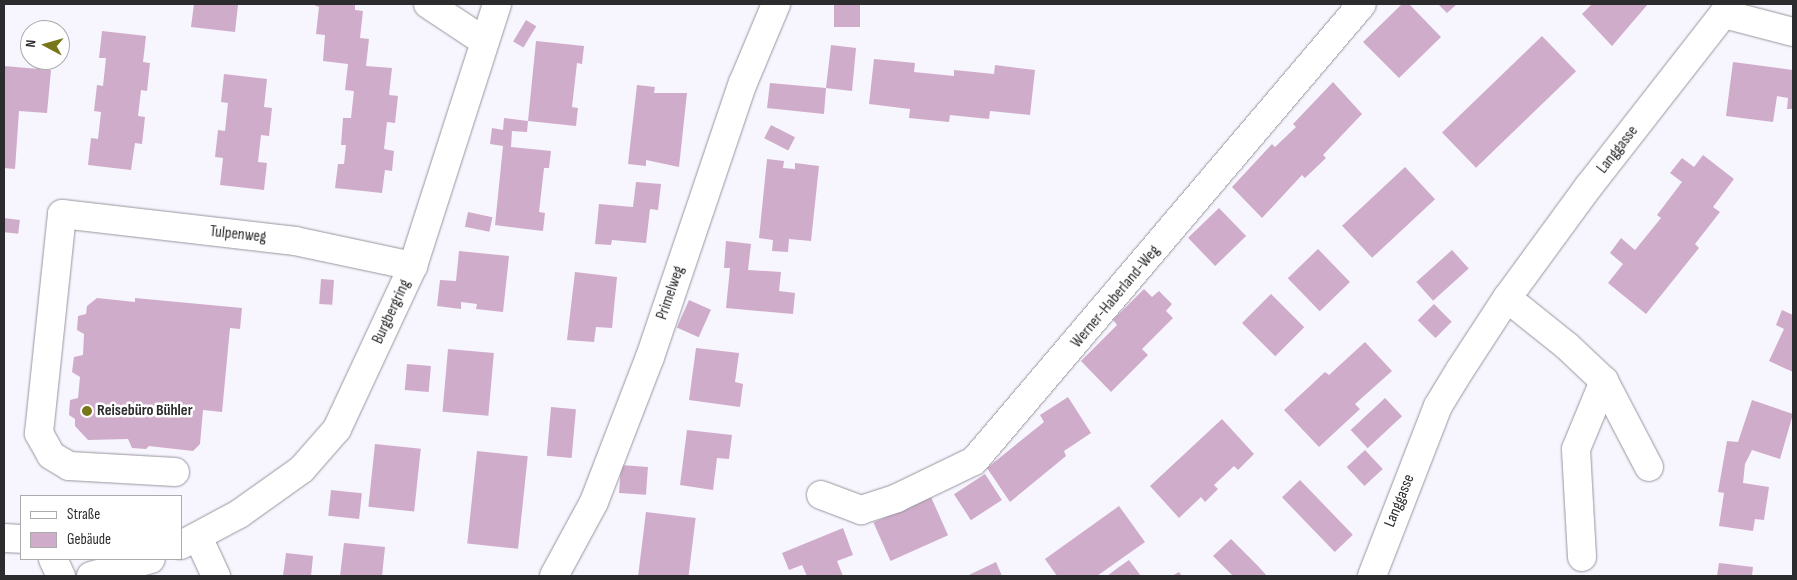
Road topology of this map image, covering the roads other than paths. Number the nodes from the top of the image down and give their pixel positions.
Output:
1 (428, 4) edge
2 (497, 4) edge
3 (776, 4) edge
4 (1362, 4) edge
5 (1728, 9) edge
6 (1793, 32) edge
7 (484, 41) junction
8 (413, 266) junction
9 (1507, 298) junction
10 (1604, 381) junction
11 (1649, 467) dead end
12 (175, 472) dead end
13 (821, 495) dead end
14 (4, 538) edge
15 (20, 539) edge
16 (190, 541) edge
17 (1582, 557) dead end
18 (53, 560) edge
19 (147, 560) edge
20 (60, 576) edge
21 (91, 576) edge
22 (216, 576) edge
23 (554, 576) edge
24 (1372, 576) edge

1 - 7 street
2 - 7 street, Burgbergring
3 - 23 street, Primelweg
4 - 13 street, Werner-Haberland-Weg
5 - 6 street
5 - 9 street, Langgasse
7 - 8 street, Burgbergring
8 - 12 street, Tulpenweg
8 - 16 street, Burgbergring
9 - 10 street
9 - 24 street, Langgasse
10 - 11 street
10 - 17 street
14 - 15 street
16 - 22 street
18 - 20 street
19 - 21 street

